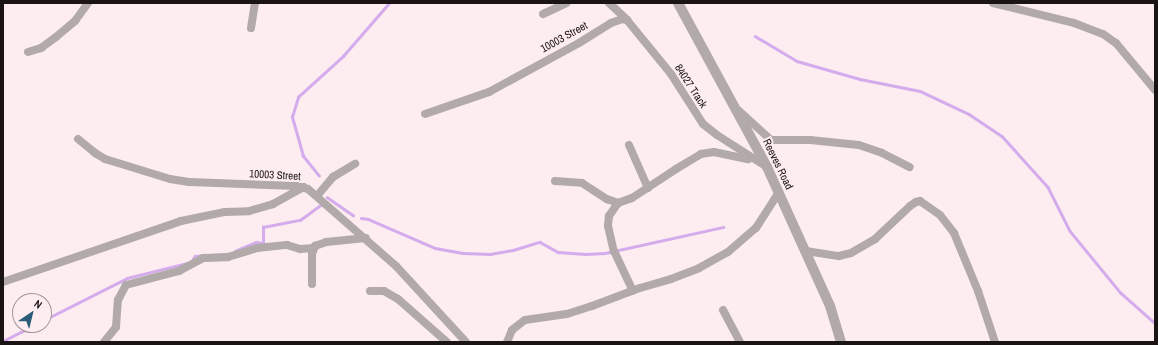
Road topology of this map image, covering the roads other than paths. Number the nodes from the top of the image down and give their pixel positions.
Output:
1 (88, 3) edge
2 (255, 3) edge
3 (567, 3) edge
4 (609, 3) edge
5 (678, 3) edge
6 (993, 3) edge
7 (543, 14) dead end
8 (627, 20) junction
9 (250, 28) dead end
10 (28, 52) dead end
11 (1155, 90) edge
12 (736, 108) junction
13 (425, 114) dead end
14 (78, 139) dead end
15 (629, 146) dead end
16 (754, 160) junction
17 (355, 164) dead end
18 (767, 167) junction
19 (910, 167) dead end
20 (555, 181) dead end
21 (304, 187) junction
22 (648, 188) junction
23 (779, 192) junction
24 (317, 196) junction
25 (618, 203) junction
26 (366, 238) junction
27 (314, 248) junction
28 (806, 251) junction
29 (3, 282) edge
30 (312, 284) dead end
31 (633, 290) junction
32 (370, 291) dead end
33 (723, 310) dead end
34 (104, 342) edge
35 (447, 342) edge
36 (466, 342) edge
37 (507, 342) edge
38 (740, 342) edge
39 (841, 342) edge
40 (995, 342) edge

1 - 10 street
2 - 9 street
3 - 7 street
4 - 8 street, 84027 Track
5 - 12 street, Reeves Road
6 - 11 street
8 - 13 street, 10003 Street
8 - 16 street, 84027 Track
12 - 18 street, Reeves Road
12 - 19 street
14 - 21 street, 10003 Street
15 - 22 street
16 - 18 street, 84027 Track
16 - 22 street
17 - 24 street
18 - 23 street, Reeves Road
20 - 25 street
21 - 24 street, 10003 Street
21 - 29 street
22 - 25 street
23 - 28 street, Reeves Road
23 - 31 street
24 - 26 street, 10003 Street
25 - 31 street
26 - 27 street
26 - 36 street, 10003 Street
27 - 30 street
27 - 34 street
28 - 39 street, Reeves Road
28 - 40 street
31 - 37 street
32 - 35 street
33 - 38 street

